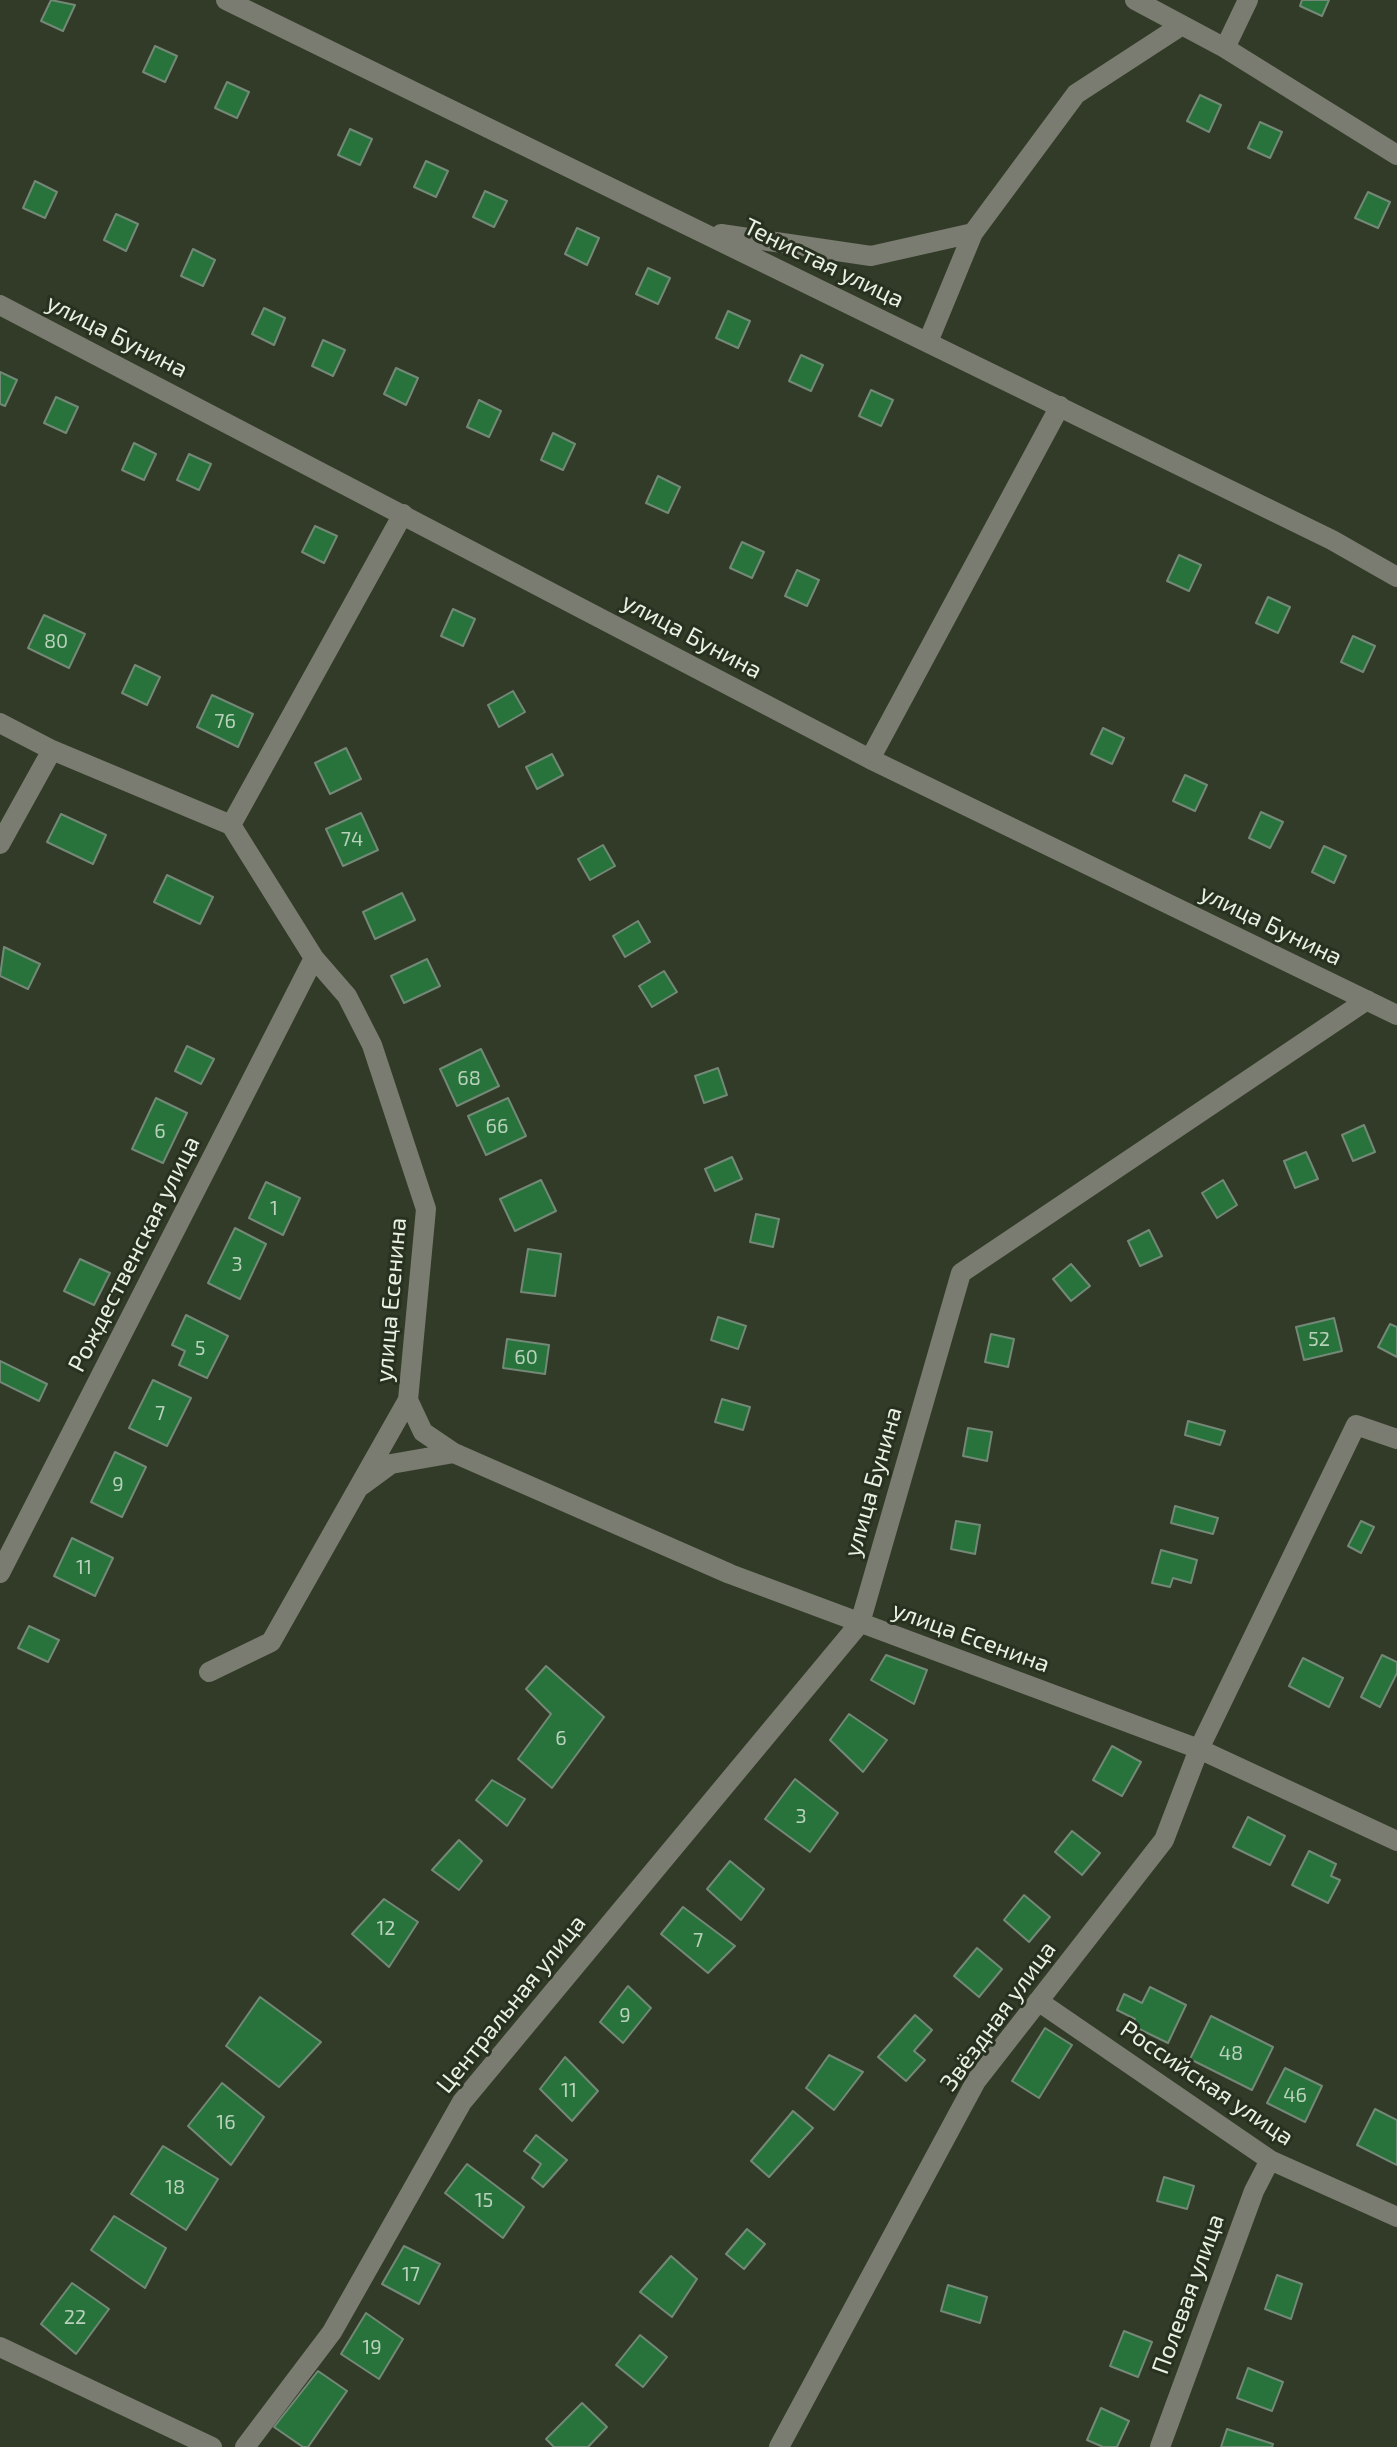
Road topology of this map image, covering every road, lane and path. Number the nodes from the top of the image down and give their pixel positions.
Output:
1 (226, 0) edge
2 (1135, 0) edge
3 (1248, 0) edge
4 (1182, 25) junction
5 (1225, 48) junction
6 (1397, 155) edge
7 (700, 231) junction
8 (973, 233) junction
9 (0, 305) edge
10 (928, 342) junction
11 (1060, 406) junction
12 (403, 514) junction
13 (1397, 577) edge
14 (0, 723) edge
15 (52, 750) junction
16 (870, 759) junction
17 (231, 825) junction
18 (0, 844) edge
19 (314, 958) junction
20 (1367, 1000) junction
21 (1397, 1015) edge
22 (408, 1400) junction
23 (1397, 1439) edge
24 (454, 1453) junction
25 (355, 1490) junction
26 (0, 1573) edge
27 (860, 1623) junction
28 (209, 1672) dead end
29 (1199, 1749) junction
30 (1397, 1841) edge
31 (1038, 2001) junction
32 (1270, 2160) junction
33 (1397, 2217) edge
34 (0, 2347) edge
35 (212, 2447) edge
36 (245, 2447) edge
37 (779, 2447) edge
38 (1160, 2447) edge

1 - 7 street, Тенистая улица
2 - 4 street
3 - 5 street
4 - 5 street
4 - 8 street
5 - 6 street
7 - 8 street
7 - 10 street, Тенистая улица
8 - 10 street
9 - 12 street, улица Бунина
10 - 11 street, Тенистая улица
11 - 13 street, Тенистая улица
11 - 16 street
12 - 16 street, улица Бунина
12 - 17 street
14 - 15 street
15 - 17 street
15 - 18 street
16 - 20 street, улица Бунина
17 - 19 street, улица Есенина
19 - 22 street, улица Есенина
19 - 26 street, Рождественская улица
20 - 21 street, улица Бунина
20 - 27 street, улица Бунина
22 - 24 street, улица Есенина
22 - 25 street
23 - 29 street
24 - 25 street
24 - 27 street, улица Есенина
25 - 28 street
27 - 29 street, улица Есенина
27 - 36 street, Центральная улица
29 - 30 street, улица Есенина
29 - 31 street, Звёздная улица
31 - 32 street, Российская улица
31 - 37 street, Звёздная улица
32 - 33 street, Российская улица
32 - 38 street, Полевая улица
34 - 35 street

